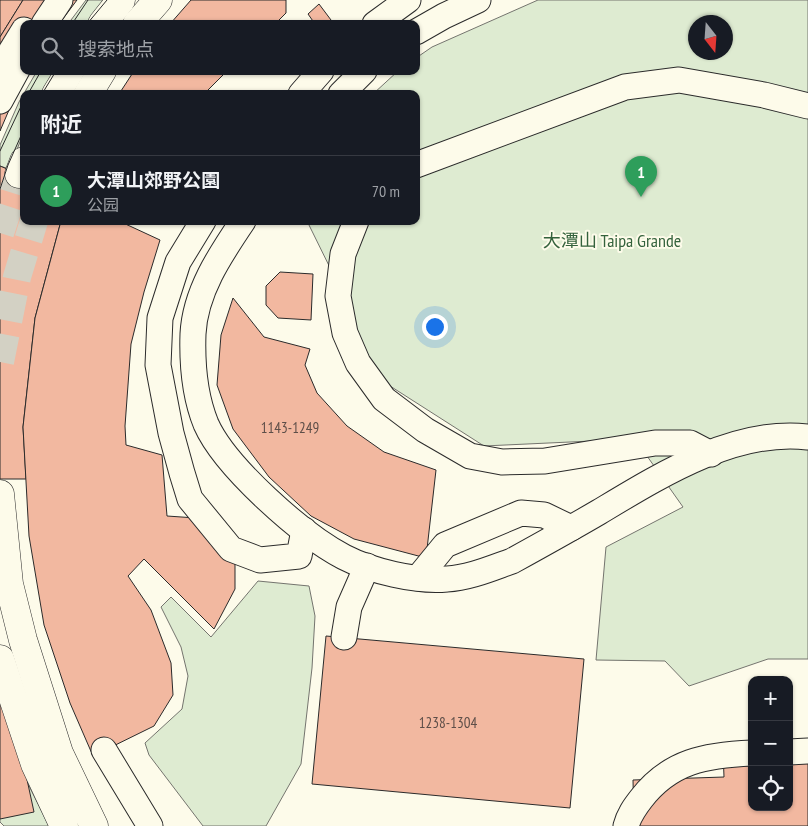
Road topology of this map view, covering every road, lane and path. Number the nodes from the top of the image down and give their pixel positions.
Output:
1 (42, 0) edge
2 (60, 0) edge
3 (121, 0) edge
4 (158, 0) edge
5 (408, 0) edge
6 (478, 0) edge
7 (30, 20) edge
8 (47, 20) edge
9 (105, 20) edge
10 (140, 20) edge
11 (380, 20) edge
12 (420, 30) edge
13 (20, 36) edge
14 (20, 64) edge
15 (0, 69) edge
16 (68, 75) edge
17 (100, 75) edge
18 (318, 75) edge
19 (360, 75) edge
20 (58, 90) edge
21 (90, 90) edge
22 (305, 90) edge
23 (345, 90) edge
24 (0, 101) edge
25 (808, 106) edge
26 (420, 164) edge
27 (201, 225) edge
28 (240, 225) edge
29 (354, 225) edge
30 (207, 426) junction
31 (171, 433) junction
32 (808, 437) edge
33 (711, 454) junction
34 (0, 494) edge
35 (571, 528) junction
36 (304, 530) junction
37 (367, 566) junction
38 (418, 578) junction
39 (344, 638) dead end
40 (0, 659) edge
41 (104, 750) dead end
42 (808, 751) edge
43 (793, 752) edge
44 (748, 753) edge
45 (64, 826) edge
46 (94, 826) edge
47 (150, 826) edge
48 (626, 826) edge

1 - 7 street
2 - 8 street
3 - 9 main road
4 - 10 main road
5 - 11 street
6 - 12 street
13 - 15 street
14 - 24 street
16 - 20 main road
17 - 21 main road
18 - 22 street
19 - 23 street
25 - 26 street
27 - 31 street
28 - 30 street
29 - 33 street
30 - 31 street
30 - 36 street
31 - 36 street
32 - 33 street
33 - 35 street
34 - 46 main road
35 - 38 street
35 - 38 street
36 - 37 street
37 - 38 street
37 - 39 street
40 - 45 main road
41 - 47 street
42 - 43 street
44 - 48 street

